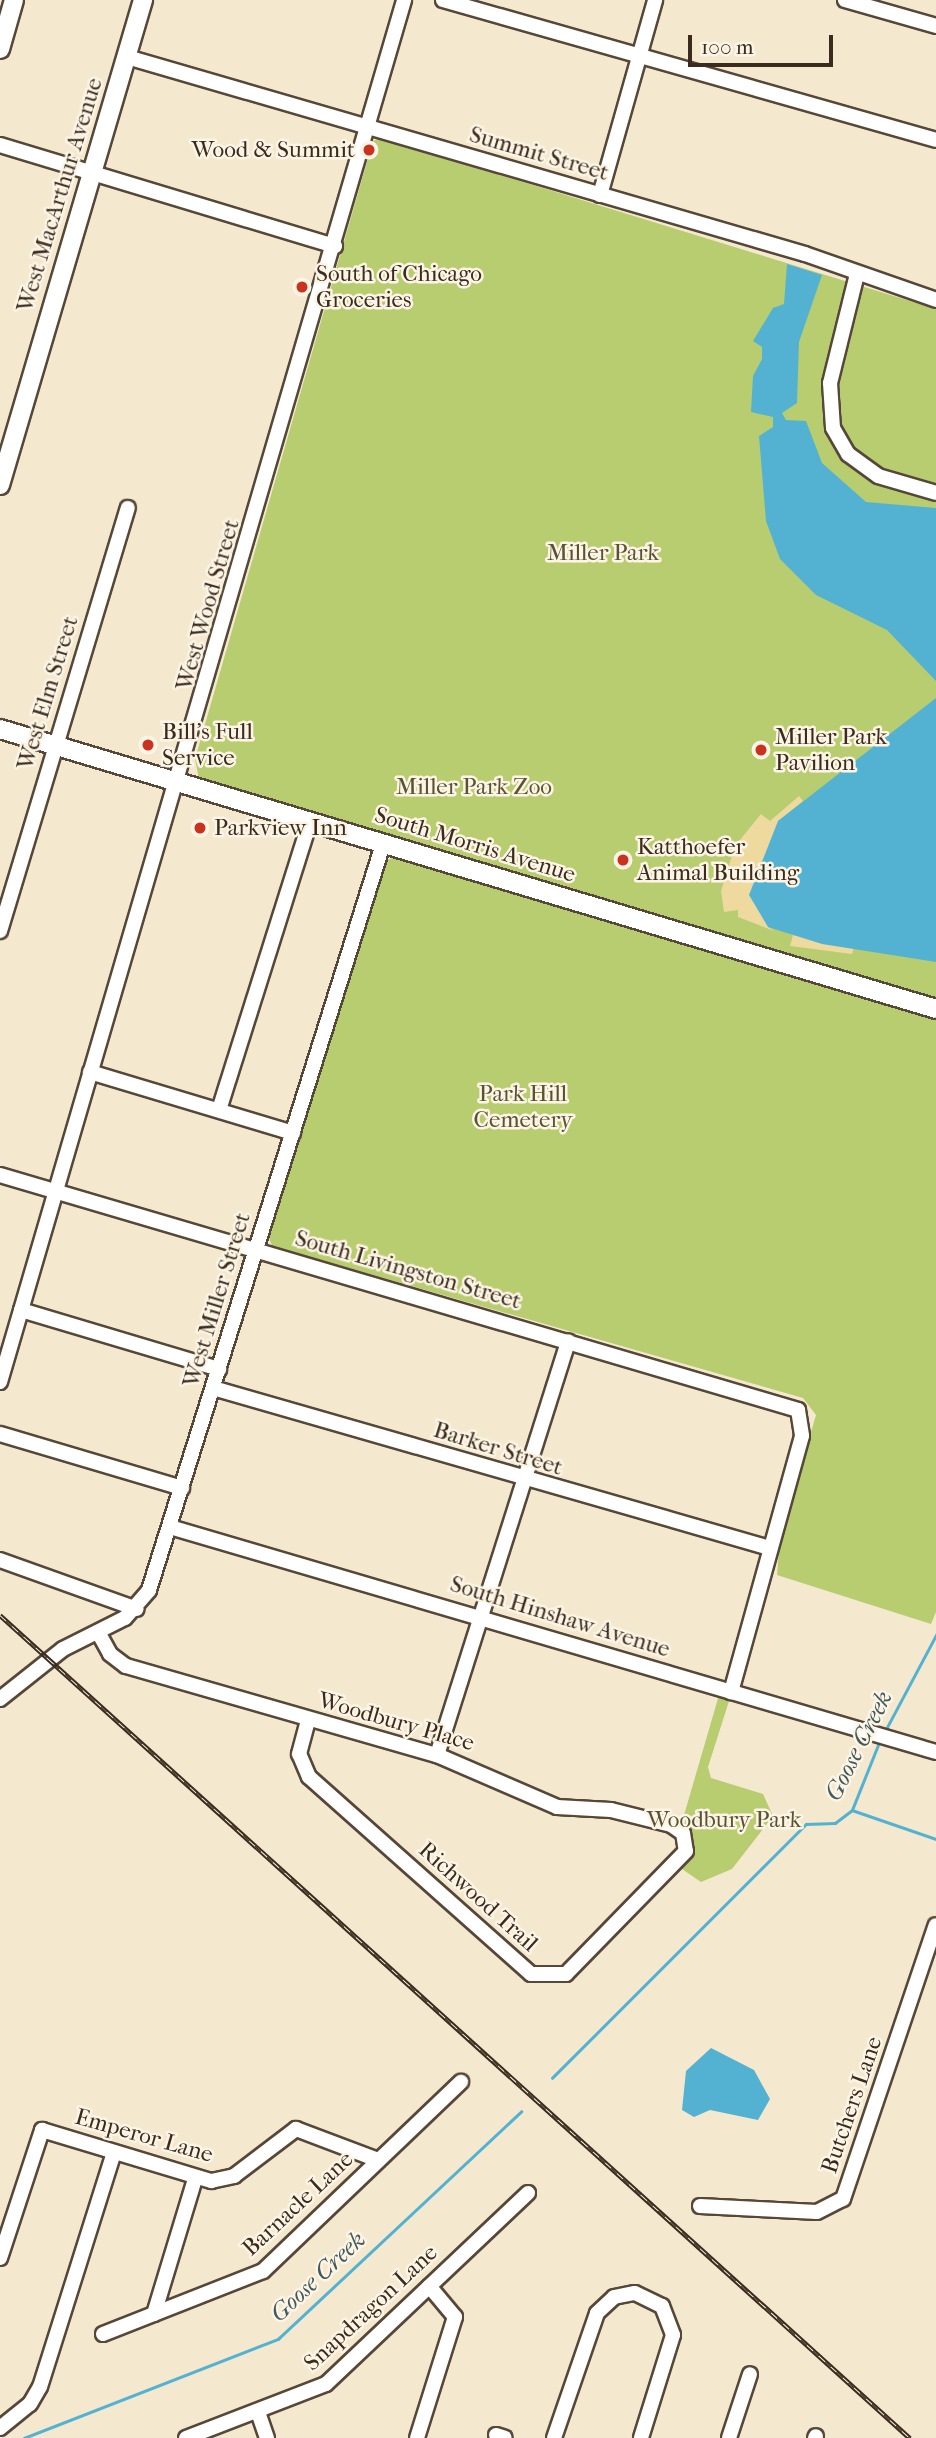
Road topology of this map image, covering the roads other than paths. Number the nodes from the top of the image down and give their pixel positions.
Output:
1 (14, 0) edge
2 (143, 0) edge
3 (404, 0) edge
4 (443, 0) edge
5 (655, 0) edge
6 (845, 0) edge
7 (936, 26) edge
8 (0, 49) edge
9 (639, 56) junction
10 (127, 57) junction
11 (369, 128) junction
12 (936, 140) edge
13 (0, 145) edge
14 (93, 173) junction
15 (600, 195) junction
16 (335, 246) junction
17 (857, 274) junction
18 (936, 300) edge
19 (0, 485) edge
20 (936, 493) edge
21 (128, 508) dead end
22 (0, 729) edge
23 (56, 746) junction
24 (178, 782) junction
25 (310, 822) junction
26 (383, 844) junction
27 (0, 931) edge
28 (936, 1009) edge
29 (90, 1072) junction
30 (219, 1110) junction
31 (293, 1133) junction
32 (0, 1175) edge
33 (56, 1191) junction
34 (256, 1250) junction
35 (21, 1310) junction
36 (568, 1341) junction
37 (219, 1369) junction
38 (0, 1382) edge
39 (213, 1388) junction
40 (0, 1434) edge
41 (524, 1480) junction
42 (182, 1488) junction
43 (170, 1527) junction
44 (770, 1548) junction
45 (0, 1560) edge
46 (137, 1609) junction
47 (482, 1617) junction
48 (98, 1632) junction
49 (732, 1692) junction
50 (0, 1699) edge
51 (308, 1720) junction
52 (936, 1752) edge
53 (437, 1755) junction
54 (686, 1842) joint
55 (935, 1929) edge
56 (461, 2082) dead end
57 (114, 2152) junction
58 (378, 2160) junction
59 (195, 2179) junction
60 (528, 2193) dead end
61 (700, 2206) dead end
62 (0, 2258) edge
63 (429, 2286) junction
64 (154, 2315) junction
65 (103, 2334) dead end
66 (750, 2374) dead end
67 (258, 2412) junction
68 (0, 2428) edge
69 (186, 2438) edge
70 (267, 2438) edge
71 (417, 2438) edge
72 (554, 2438) edge
73 (641, 2438) edge
74 (729, 2438) edge

1 - 8 main road
2 - 10 main road, West MacArthur Avenue
3 - 11 street, West Wood Street
4 - 9 street
5 - 9 street
6 - 7 street
9 - 12 street
9 - 15 street
10 - 11 street, Summit Street
10 - 14 main road, West MacArthur Avenue
11 - 15 street, Summit Street
11 - 16 street, West Wood Street
13 - 14 street
14 - 16 street
14 - 19 main road, West MacArthur Avenue
15 - 17 street, Summit Street
16 - 24 street, West Wood Street
17 - 18 street, Summit Street
17 - 20 street
21 - 23 street, West Elm Street
22 - 23 main road, South Morris Avenue
23 - 24 main road, South Morris Avenue
23 - 27 street, West Elm Street
24 - 25 main road, South Morris Avenue
24 - 29 street, West Wood Street
25 - 26 main road, South Morris Avenue
25 - 30 street
26 - 28 main road, South Morris Avenue
26 - 31 street, West Miller Street
29 - 30 street
29 - 33 street, West Wood Street
30 - 31 street
31 - 34 street, West Miller Street
32 - 33 street, South Livingston Street
33 - 34 street, South Livingston Street
33 - 35 street, West Wood Street
34 - 36 street, South Livingston Street
34 - 37 street, West Miller Street
35 - 37 street
35 - 38 street, West Wood Street
36 - 41 street
36 - 44 street, South Livingston Street
37 - 39 street, West Miller Street
39 - 41 street, Barker Street
39 - 42 street, West Miller Street
40 - 42 street
41 - 44 street, Barker Street
41 - 47 street
42 - 43 street, West Miller Street
43 - 46 street, West Miller Street
43 - 47 street, South Hinshaw Avenue
44 - 49 street
45 - 46 street
46 - 48 street
47 - 49 street, South Hinshaw Avenue
47 - 53 street
48 - 50 street
48 - 51 street, Woodbury Place
49 - 52 street, South Hinshaw Avenue
51 - 53 street, Woodbury Place
51 - 54 street, Richwood Trail
53 - 54 street, Woodbury Place
55 - 61 street, Butchers Lane
56 - 58 street, Barnacle Lane
57 - 59 street, Emperor Lane
57 - 62 street, Emperor Lane
57 - 68 street
58 - 59 street, Emperor Lane
58 - 64 street, Barnacle Lane
59 - 64 street
60 - 63 street, Snapdragon Lane
63 - 67 street, Snapdragon Lane
63 - 71 street
64 - 65 street, Barnacle Lane
66 - 74 street
67 - 69 street, Snapdragon Lane
67 - 70 street
72 - 73 street

